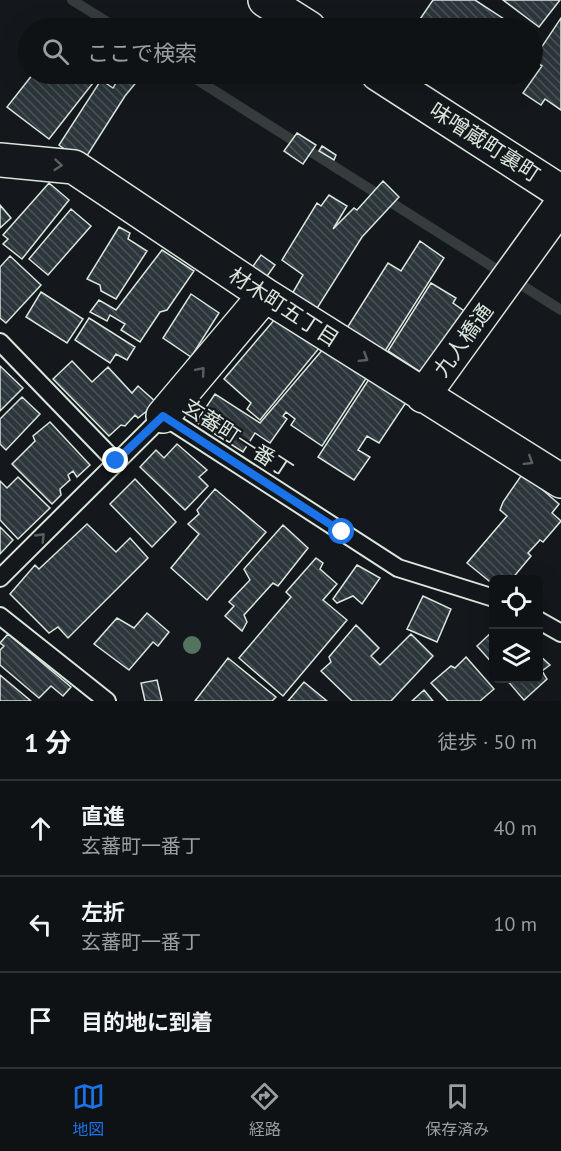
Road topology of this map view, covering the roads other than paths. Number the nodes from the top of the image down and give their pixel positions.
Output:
1 (265, 0) edge
2 (293, 18) edge
3 (394, 84) edge
4 (0, 160) edge
5 (561, 192) edge
6 (561, 205) edge
7 (265, 295) junction
8 (0, 342) edge
9 (423, 396) junction
10 (163, 416) junction
11 (116, 461) junction
12 (561, 481) edge
13 (0, 578) edge
14 (489, 596) edge
15 (0, 616) edge
16 (543, 623) edge
17 (561, 633) edge
18 (107, 701) edge

1 - 2 street
3 - 5 street, 味噌蔵町裏町
4 -> 7 street, 材木町五丁目
6 - 9 street, 九人橋通
7 -> 9 street, 材木町五丁目
10 -> 7 street
8 - 11 lane
9 -> 12 street, 材木町五丁目
10 - 11 lane, 玄蕃町一番丁
10 - 14 lane, 玄蕃町一番丁
13 -> 11 lane, 玄蕃町一番丁
15 - 18 lane
16 - 17 lane

